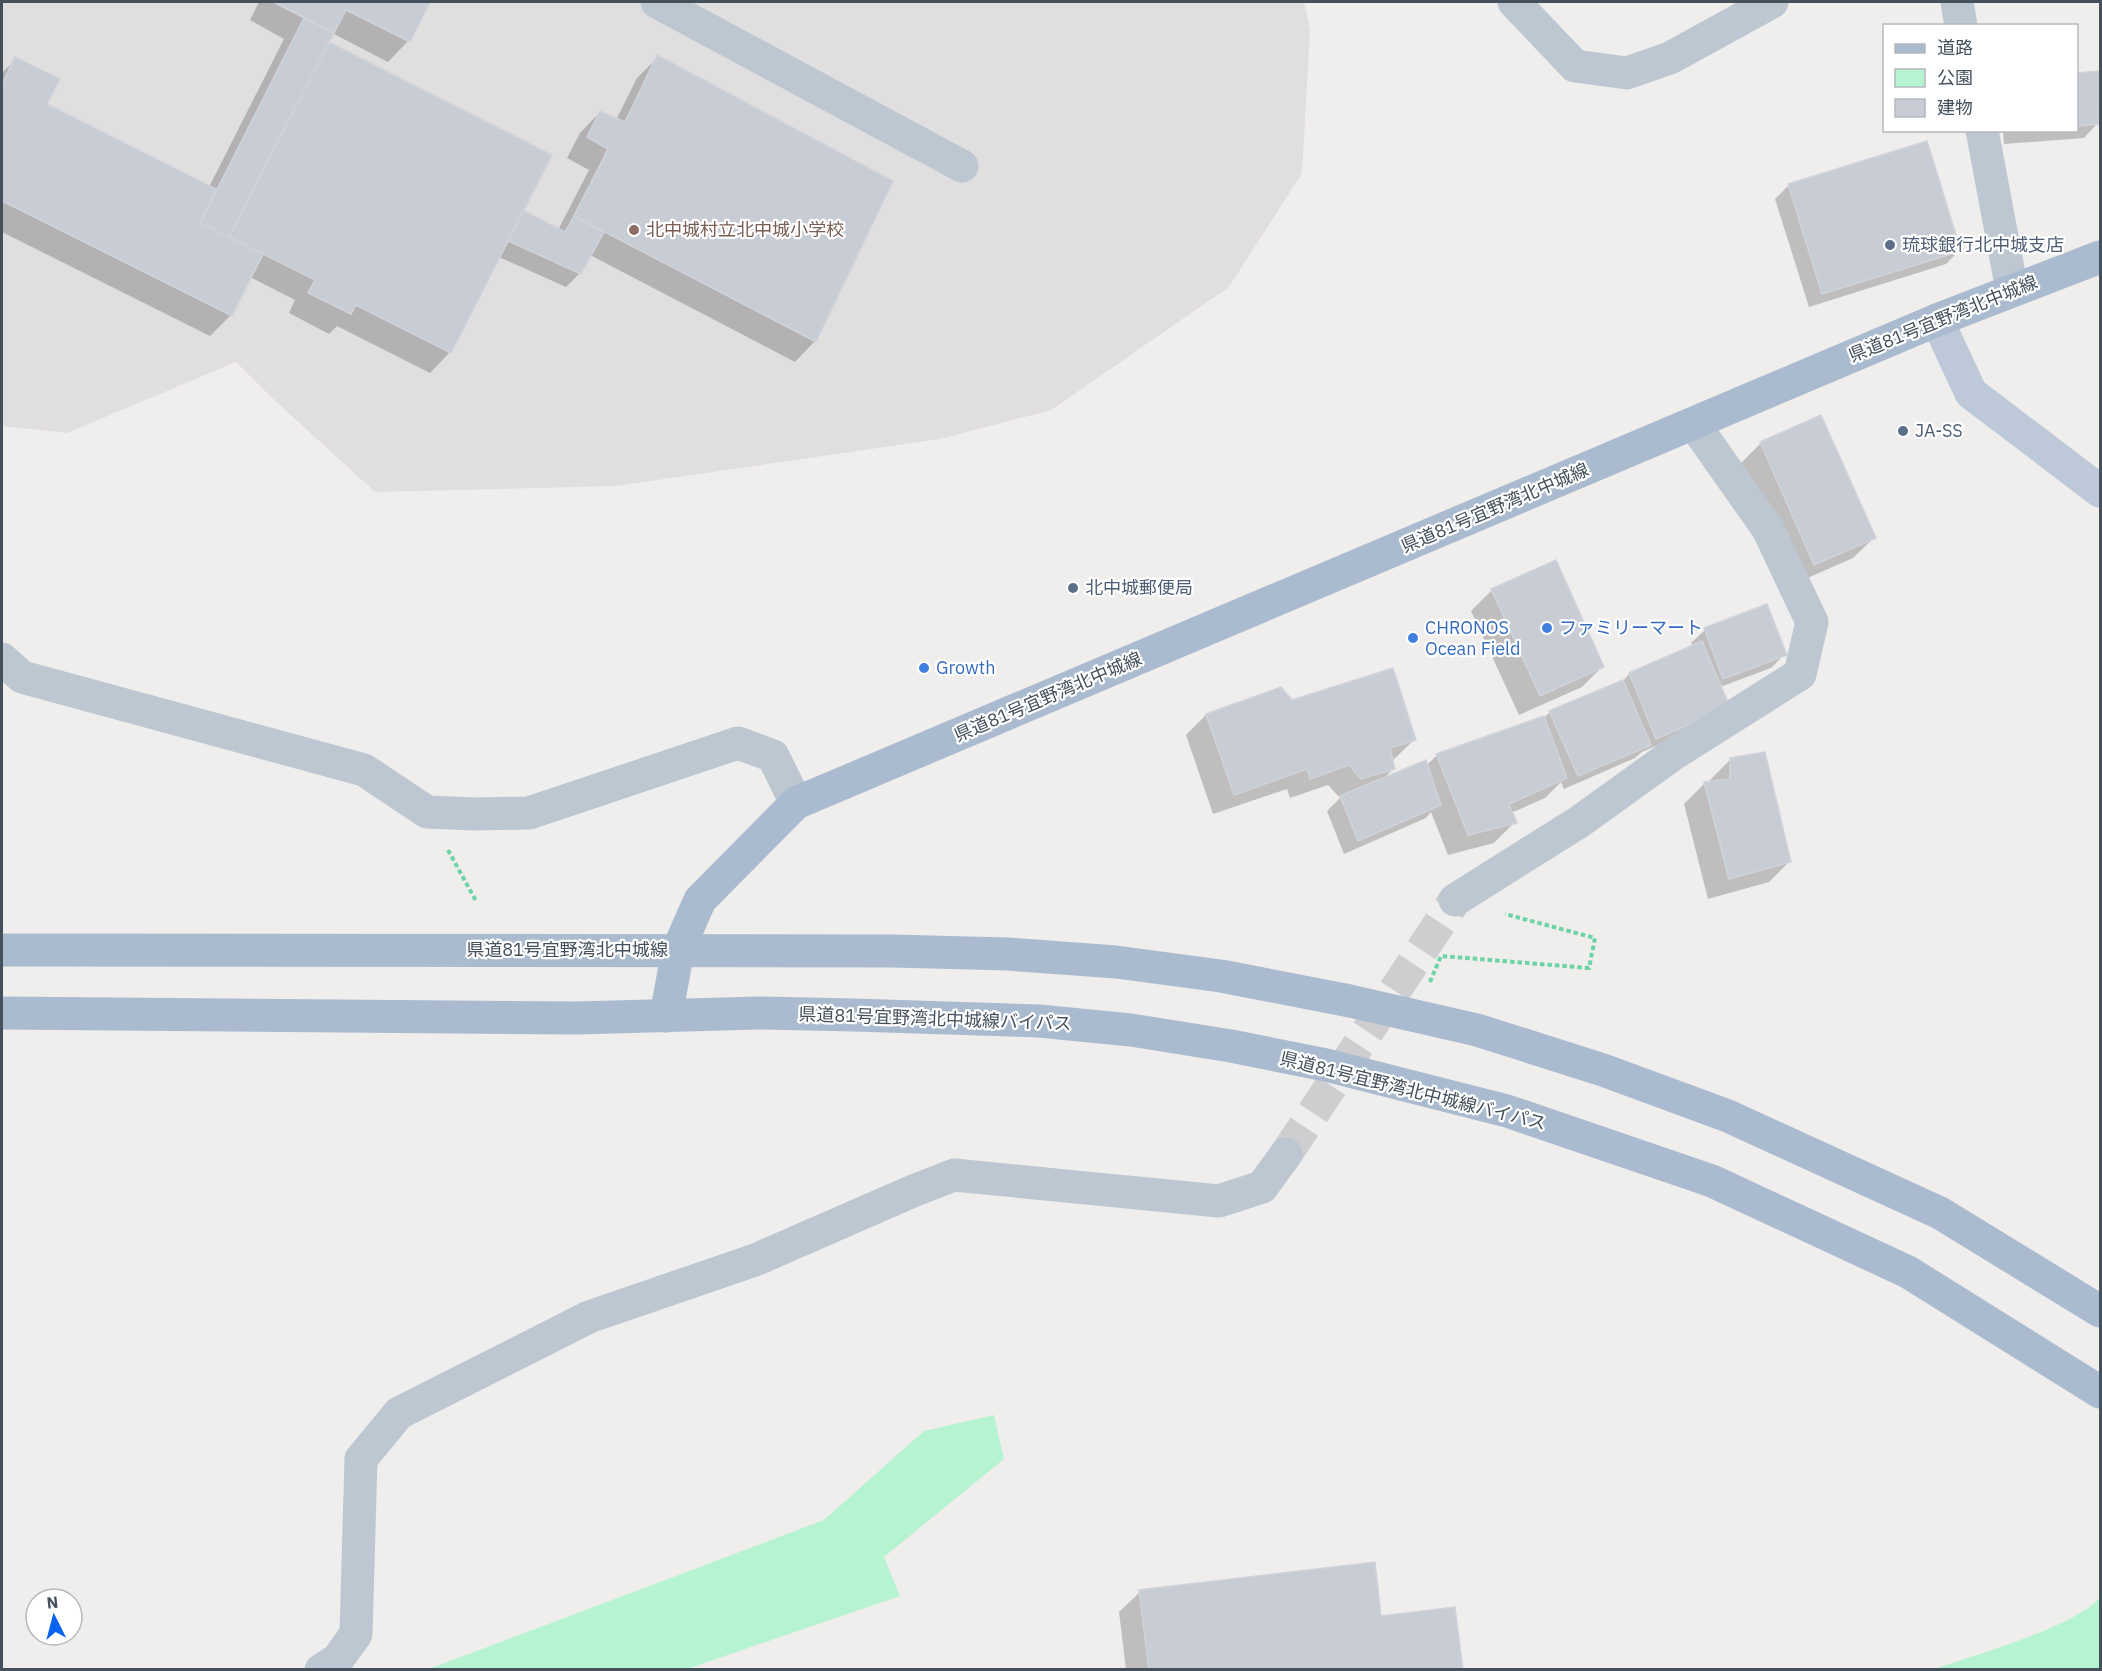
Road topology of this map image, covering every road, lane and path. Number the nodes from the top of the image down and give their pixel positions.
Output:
1 (657, 2) edge
2 (1514, 2) edge
3 (1772, 2) edge
4 (1982, 132) edge
5 (962, 166) dead end
6 (2100, 257) edge
7 (2013, 290) junction
8 (1937, 320) junction
9 (1694, 424) junction
10 (2100, 491) edge
11 (2, 659) edge
12 (796, 803) junction
13 (427, 813) junction
14 (476, 900) dead end
15 (1455, 900) tunnel mouth
16 (1506, 906) dead end
17 (2, 950) edge
18 (678, 950) junction
19 (1441, 956) dead end
20 (2, 1012) edge
21 (666, 1016) junction
22 (1286, 1154) tunnel mouth
23 (2100, 1311) edge
24 (2100, 1392) edge
25 (321, 1670) edge

1 - 5 street
2 - 3 street
4 - 7 street
6 - 7 main road, 県道81号宜野湾北中城線
7 - 8 main road, 県道81号宜野湾北中城線
8 - 9 main road, 県道81号宜野湾北中城線
8 - 10 street
9 - 12 main road, 県道81号宜野湾北中城線
9 - 15 street
11 - 13 street
12 - 13 street
12 - 18 main road, 県道81号宜野湾北中城線
13 - 14 path
16 - 19 path
17 - 18 main road, 県道81号宜野湾北中城線
18 - 21 main road
18 - 23 main road
20 - 21 main road
21 - 24 main road, 県道81号宜野湾北中城線バイパス
22 - 25 street

